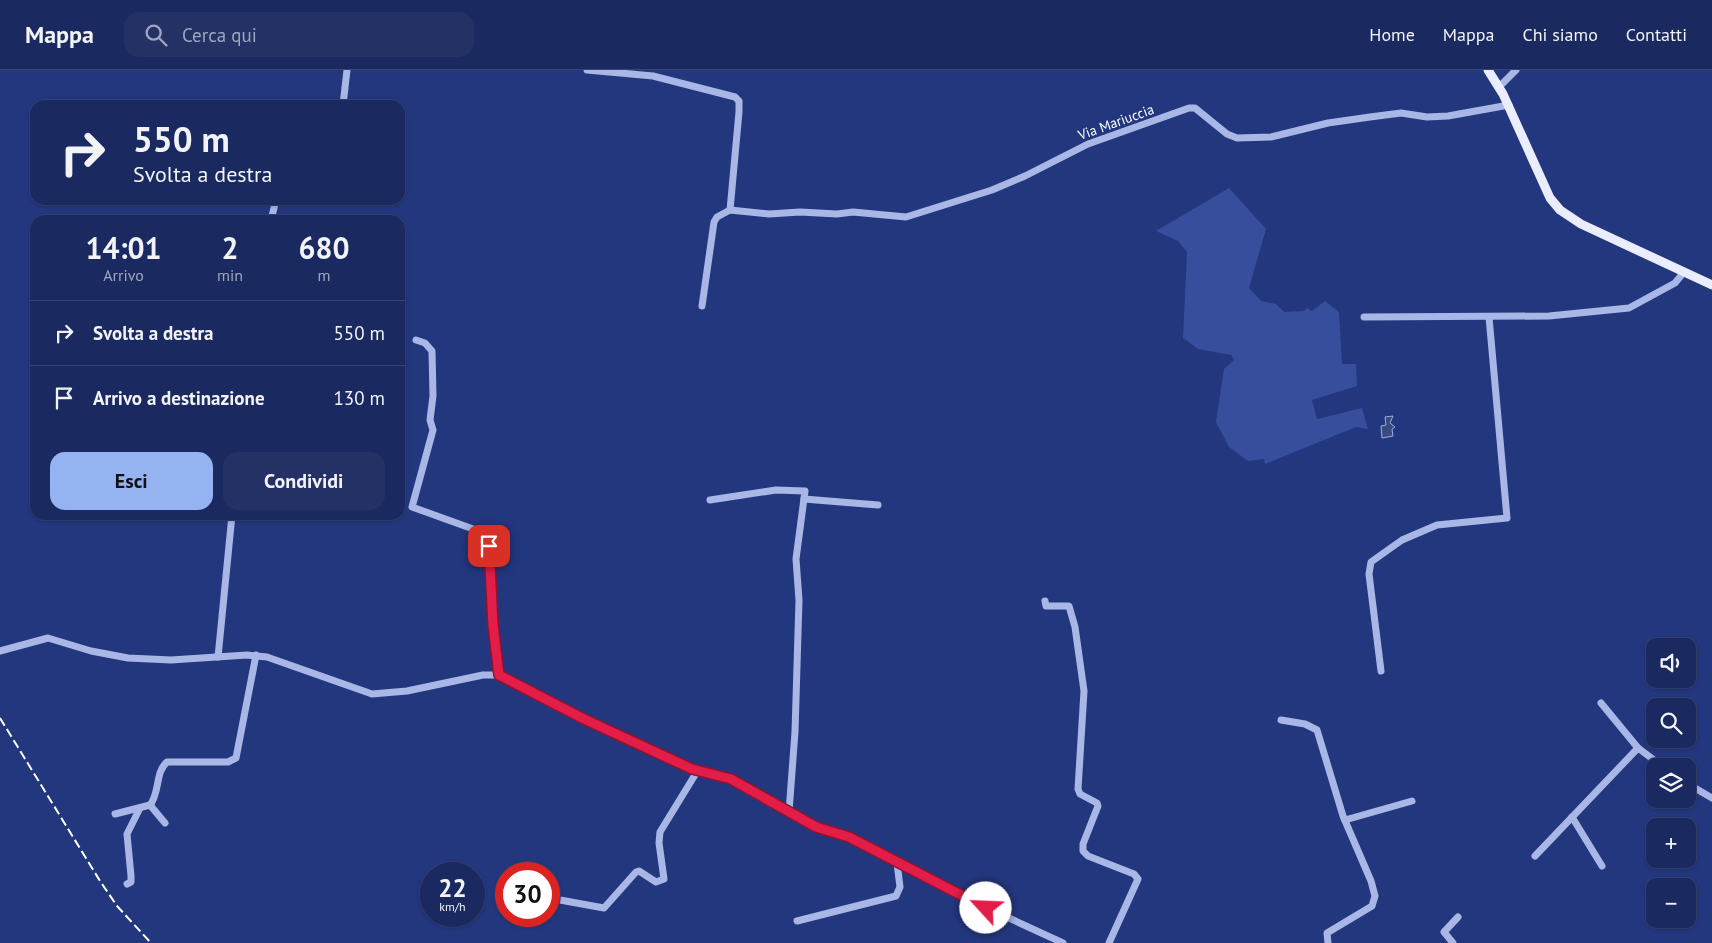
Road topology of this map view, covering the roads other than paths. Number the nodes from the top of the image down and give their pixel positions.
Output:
1 (347, 70) edge
2 (587, 70) edge
3 (1488, 70) edge
4 (1516, 70) edge
5 (1499, 87) junction
6 (344, 100) edge
7 (1509, 105) junction
8 (730, 210) junction
9 (1684, 272) junction
10 (1712, 285) edge
11 (702, 306) dead end
12 (1364, 317) dead end
13 (1489, 317) junction
14 (416, 340) dead end
15 (804, 499) junction
16 (710, 500) dead end
17 (878, 505) dead end
18 (232, 520) edge
19 (1045, 601) dead end
20 (0, 651) edge
21 (256, 655) junction
22 (218, 657) junction
23 (1381, 671) dead end
24 (499, 675) junction
25 (1600, 703) dead end
26 (1281, 720) dead end
27 (1638, 748) junction
28 (1651, 758) edge
29 (698, 770) junction
30 (1696, 789) edge
31 (1712, 798) edge
32 (1412, 801) dead end
33 (150, 805) junction
34 (140, 808) junction
35 (789, 812) junction
36 (115, 814) dead end
37 (1572, 817) junction
38 (1345, 820) junction
39 (165, 823) dead end
40 (1535, 856) dead end
41 (897, 863) junction
42 (1602, 866) dead end
43 (127, 884) dead end
44 (560, 900) edge
45 (1458, 917) dead end
46 (797, 921) dead end
47 (1063, 943) edge
48 (1109, 943) edge
49 (1328, 943) edge
50 (1453, 943) edge

1 - 6 street
2 - 8 street
3 - 5 main road
4 - 5 street
5 - 7 main road
7 - 8 street, Via Mariuccia
7 - 9 main road
8 - 11 street
9 - 10 main road
9 - 13 street
12 - 13 street
13 - 23 street
14 - 24 street
15 - 16 street
15 - 17 street
15 - 35 street
18 - 22 street
19 - 48 street
20 - 22 street
21 - 22 street
21 - 24 street
21 - 33 street
24 - 29 street
25 - 27 street
26 - 38 street
27 - 28 street
27 - 37 street
29 - 35 street
29 - 44 street
30 - 31 street
32 - 38 street
33 - 34 street
33 - 39 street
34 - 36 street
34 - 43 street
35 - 41 street
37 - 40 street
37 - 42 street
38 - 49 street
41 - 46 street
41 - 47 street
45 - 50 street

